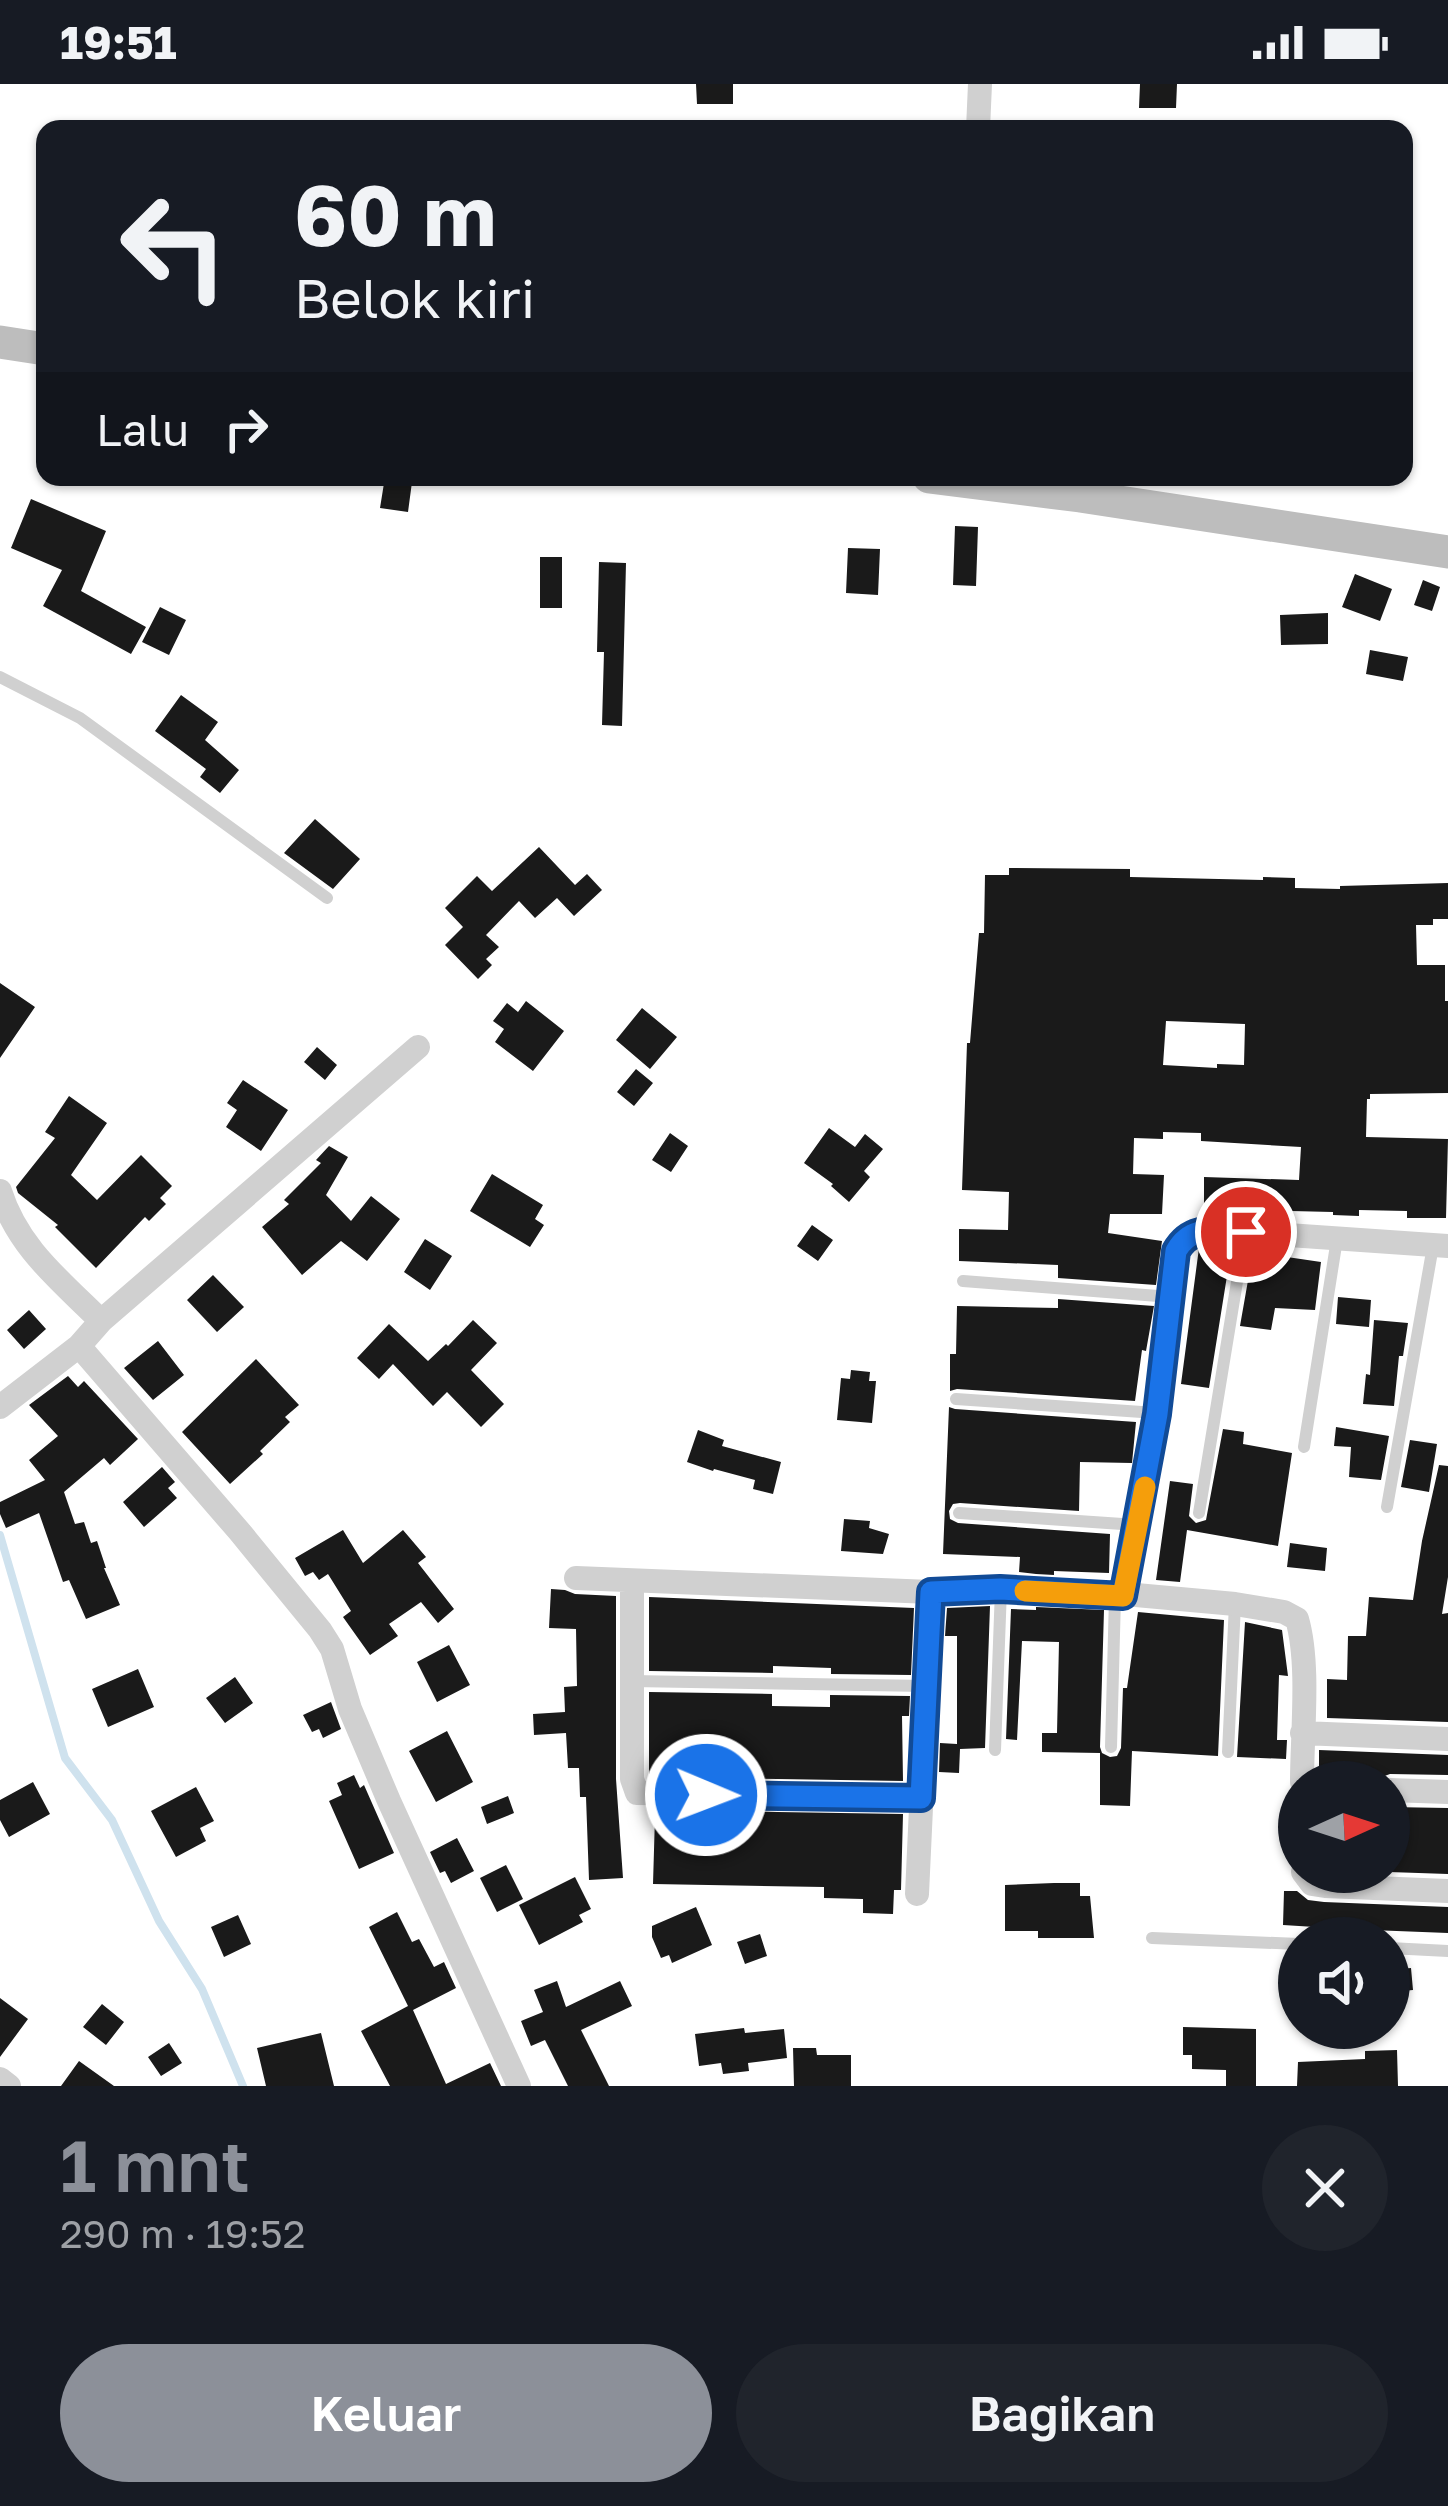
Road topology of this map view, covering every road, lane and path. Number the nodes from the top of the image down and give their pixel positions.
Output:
1 (980, 84) edge
2 (978, 120) edge
3 (0, 342) edge
4 (36, 348) edge
5 (1011, 486) edge
6 (1448, 552) edge
7 (0, 676) edge
8 (327, 898) dead end
9 (418, 1047) dead end
10 (0, 1191) edge
11 (1246, 1232) junction
12 (1337, 1239) junction
13 (1440, 1246) edge
14 (963, 1281) dead end
15 (1172, 1297) junction
16 (101, 1321) junction
17 (80, 1346) junction
18 (956, 1399) dead end
19 (0, 1407) edge
20 (1157, 1414) junction
21 (1304, 1447) dead end
22 (1387, 1507) dead end
23 (959, 1513) dead end
24 (1199, 1513) dead end
25 (1138, 1525) junction
26 (576, 1578) dead end
27 (632, 1581) junction
28 (1000, 1589) junction
29 (931, 1592) junction
30 (1119, 1596) junction
31 (1235, 1604) junction
32 (632, 1681) junction
33 (927, 1686) junction
34 (1302, 1733) junction
35 (1448, 1739) edge
36 (1111, 1747) dead end
37 (995, 1750) dead end
38 (1228, 1752) dead end
39 (1302, 1761) edge
40 (1410, 1791) edge
41 (1448, 1792) edge
42 (921, 1798) junction
43 (1410, 1890) edge
44 (1448, 1892) edge
45 (916, 1894) dead end
46 (1152, 1938) dead end
47 (1278, 1943) edge
48 (1410, 1949) edge
49 (1448, 1951) edge
50 (0, 2079) edge
51 (9, 2086) edge
52 (519, 2086) edge

1 - 2 street
3 - 4 street
5 - 6 street
7 - 8 lane
9 - 16 street
10 - 16 street
11 - 12 street
11 - 15 street
11 - 24 lane
12 - 13 street
12 - 21 lane
13 - 22 lane
14 - 15 lane
15 - 20 street
16 - 17 street
17 - 19 street
17 - 52 street
18 - 20 lane
20 - 25 street
23 - 25 lane
25 - 30 street
26 - 27 street
27 - 29 street
27 - 32 street
28 - 29 street
28 - 30 street
28 - 37 lane
29 - 33 street
30 - 31 street
30 - 36 lane
31 - 34 street
31 - 38 lane
32 - 33 lane
32 - 42 street
33 - 42 street
34 - 35 street
34 - 39 street
40 - 41 street
42 - 45 street
43 - 44 street
46 - 47 lane
48 - 49 lane
50 - 51 street

